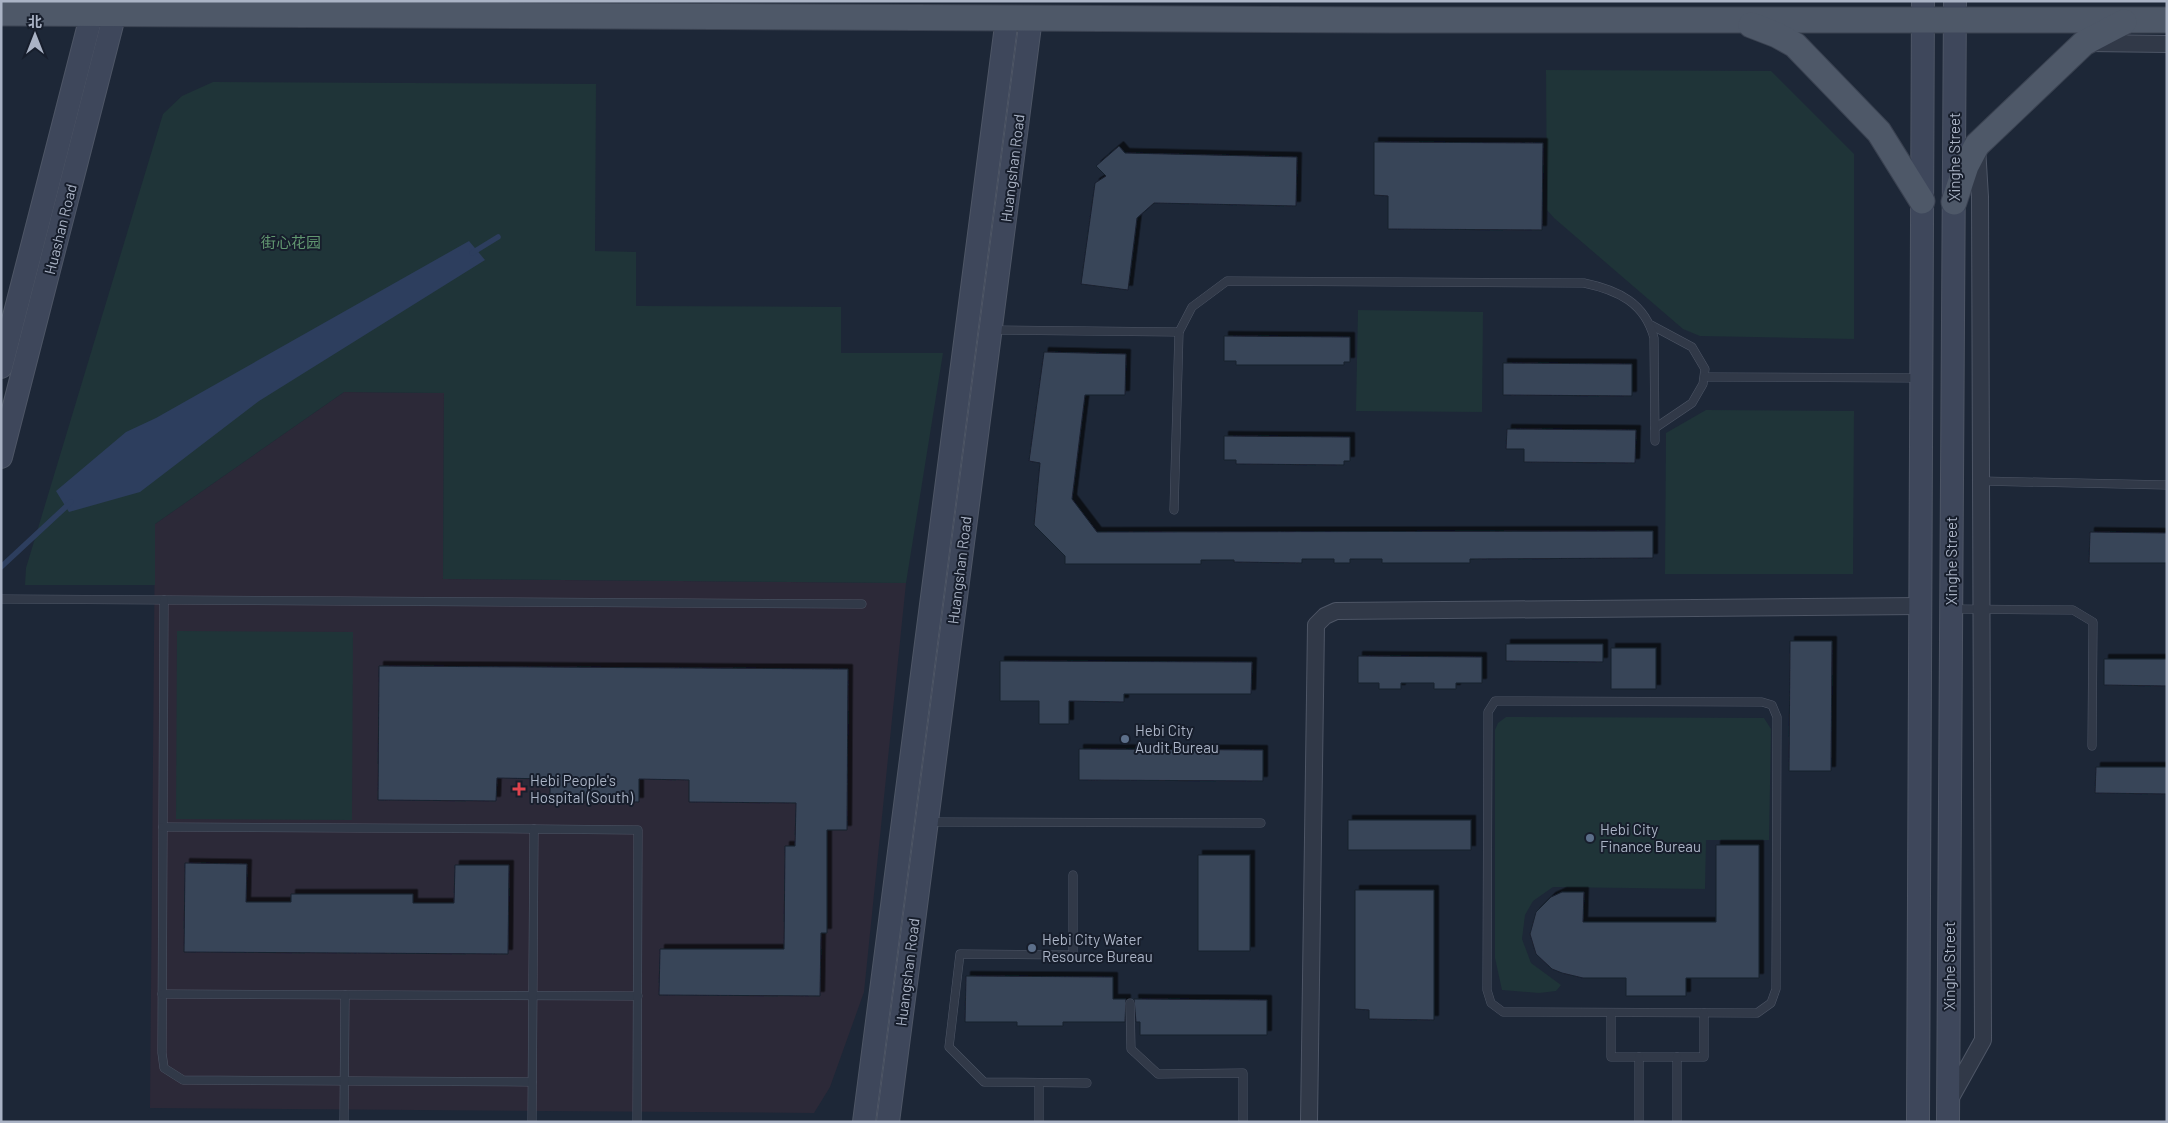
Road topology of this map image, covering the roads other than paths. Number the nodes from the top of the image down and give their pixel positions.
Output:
1 (105, 7) edge
2 (1923, 11) edge
3 (1955, 11) edge
4 (1, 13) edge
5 (1007, 18) junction
6 (1032, 18) junction
7 (1736, 20) junction
8 (2128, 20) junction
9 (2167, 20) edge
10 (2084, 43) junction
11 (2167, 44) edge
12 (1977, 145) junction
13 (1922, 201) junction
14 (1954, 202) junction
15 (1651, 325) junction
16 (990, 330) junction
17 (1179, 332) junction
18 (1, 367) edge
19 (1705, 377) junction
20 (1921, 378) junction
21 (1655, 428) junction
22 (1655, 441) dead end
23 (1, 457) edge
24 (1981, 481) junction
25 (2167, 484) edge
26 (1174, 510) dead end
27 (1, 599) edge
28 (164, 600) junction
29 (862, 604) dead end
30 (1920, 606) junction
31 (1951, 609) junction
32 (1982, 609) junction
33 (2092, 746) dead end
34 (926, 822) junction
35 (1261, 823) dead end
36 (163, 827) junction
37 (534, 830) junction
38 (1073, 875) dead end
39 (162, 994) junction
40 (345, 994) junction
41 (533, 996) junction
42 (638, 996) junction
43 (1130, 1003) dead end
44 (1611, 1013) junction
45 (1704, 1013) junction
46 (1639, 1057) junction
47 (1677, 1057) junction
48 (345, 1081) junction
49 (532, 1082) junction
50 (1039, 1082) junction
51 (1087, 1082) dead end
52 (1948, 1112) edge
53 (344, 1122) edge
54 (532, 1122) edge
55 (637, 1122) edge
56 (864, 1122) edge
57 (888, 1122) edge
58 (1039, 1122) edge
59 (1244, 1122) edge
60 (1309, 1122) edge
61 (1639, 1122) edge
62 (1677, 1122) edge
63 (1918, 1122) edge

1 - 4 main road
1 - 5 main road
1 - 18 street, Huashan Road
1 - 23 street, Huashan Road
2 - 3 main road
2 - 7 main road
2 - 13 street, Xinghe Street
3 - 8 main road
3 - 14 street, Xinghe Street
5 - 6 main road
5 - 56 street, Huangshan Road
6 - 7 main road
6 - 16 street, Huangshan Road
7 - 13 main road
8 - 9 main road
8 - 10 main road
10 - 11 street
10 - 12 main road
12 - 14 main road
12 - 24 street
13 - 20 street, Xinghe Street
14 - 31 street, Xinghe Street
15 - 17 lane
15 - 19 lane
15 - 21 lane
16 - 17 lane
16 - 34 street, Huangshan Road
17 - 26 lane
19 - 20 lane
19 - 21 lane
20 - 30 street, Xinghe Street
21 - 22 lane
24 - 25 lane
24 - 32 street
27 - 28 lane
28 - 29 lane
28 - 36 lane
30 - 60 street
30 - 63 street, Xinghe Street
31 - 32 lane
31 - 52 street, Xinghe Street
32 - 33 lane
32 - 52 street
34 - 35 lane
34 - 57 street, Huangshan Road
36 - 37 lane
36 - 39 lane
37 - 41 lane
37 - 42 lane
38 - 50 lane
39 - 40 lane
39 - 48 lane
40 - 41 lane
40 - 48 lane
41 - 42 lane
41 - 49 lane
42 - 55 lane
43 - 59 lane
44 - 45 lane
44 - 45 lane
44 - 46 lane
45 - 47 lane
46 - 47 lane
46 - 61 lane
47 - 62 lane
48 - 49 lane
48 - 53 lane
49 - 54 lane
50 - 51 lane
50 - 58 lane

